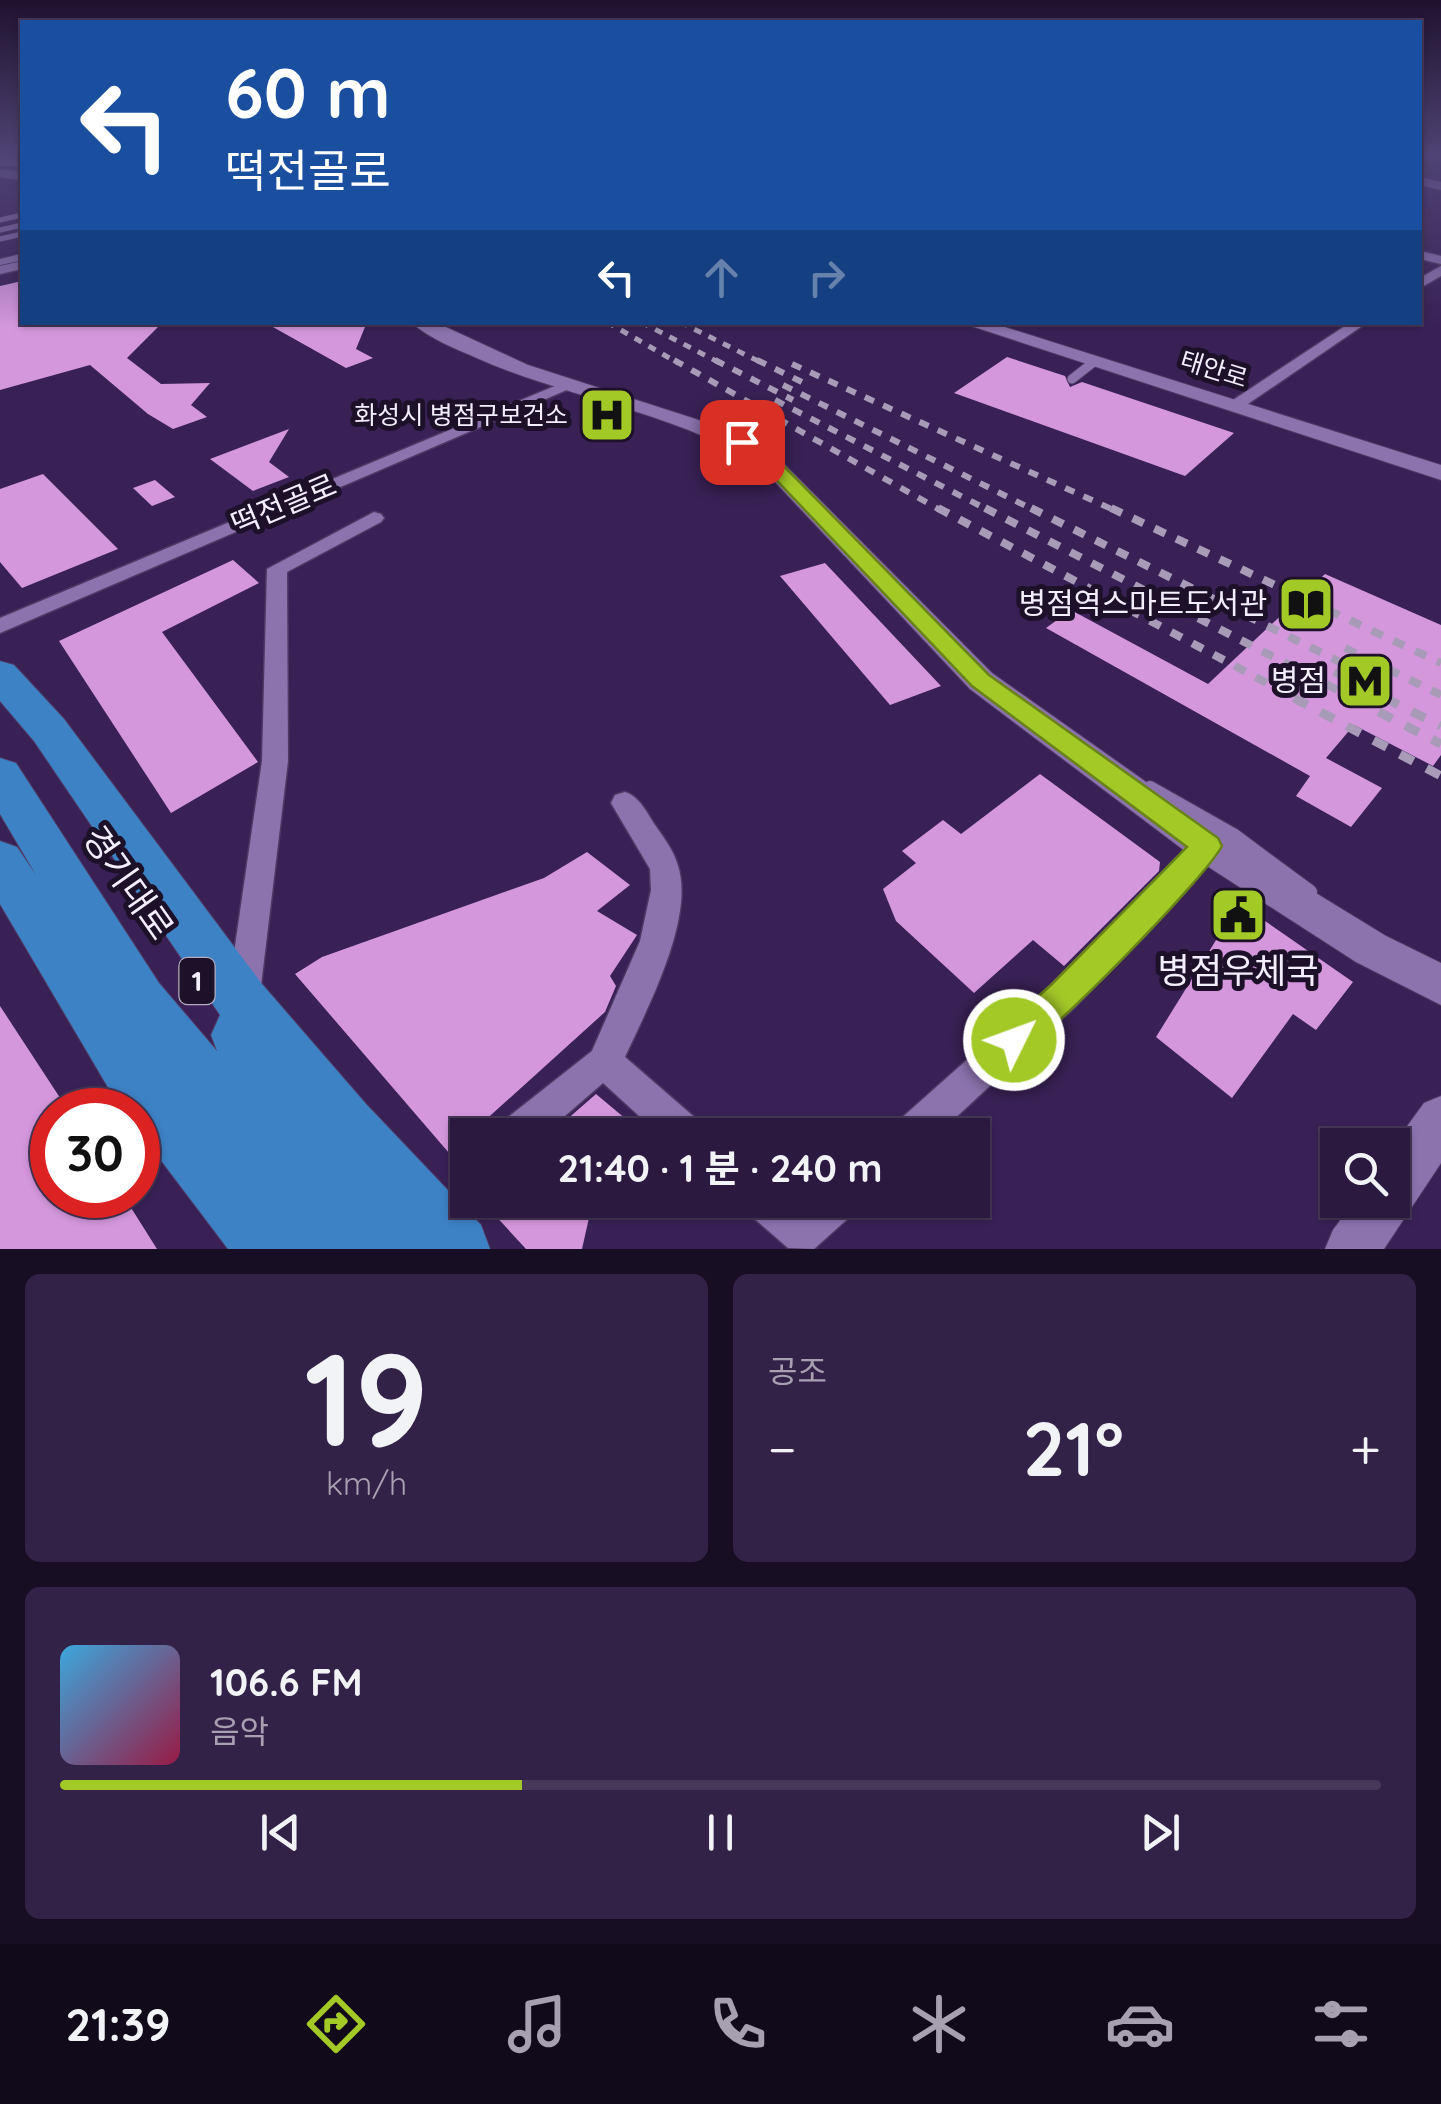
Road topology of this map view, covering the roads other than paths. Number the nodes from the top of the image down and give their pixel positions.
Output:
1 (20, 235) edge
2 (12, 237) junction
3 (20, 241) edge
4 (2, 243) edge
5 (425, 325) edge
6 (978, 325) edge
7 (1356, 325) edge
8 (1095, 362) junction
9 (1072, 378) dead end
10 (568, 386) junction
11 (1236, 405) junction
12 (1441, 474) edge
13 (374, 518) dead end
14 (0, 626) edge
15 (0, 675) edge
16 (0, 704) edge
17 (1088, 759) junction
18 (0, 775) edge
19 (625, 803) dead end
20 (1207, 846) junction
21 (0, 862) edge
22 (1350, 936) junction
23 (1437, 975) edge
24 (243, 1002) junction
25 (602, 1066) junction
26 (535, 1118) edge
27 (668, 1118) edge
28 (929, 1118) edge
29 (1441, 1120) edge
30 (1410, 1164) edge
31 (784, 1218) edge
32 (819, 1218) edge
33 (1374, 1218) edge
34 (270, 1249) edge
35 (342, 1249) edge
36 (408, 1249) edge
37 (456, 1249) edge
38 (1352, 1249) edge

1 - 2 lane
2 - 3 lane
2 - 4 lane
5 - 10 street
6 - 8 street, 태안로
7 - 11 street
8 - 9 lane
8 - 11 street, 태안로
10 - 14 street, 떡전골로
10 - 17 street
11 - 12 street, 태안로
13 - 24 street
15 - 24 main road, 경기대로
16 - 36 main road, 경기대로 / 1
17 - 20 street
17 - 22 lane
18 - 35 main road, 경기대로 / 1
19 - 25 street
20 - 22 street
20 - 28 street
21 - 34 main road
22 - 23 street
24 - 37 main road, 경기대로
25 - 26 street
25 - 27 street
29 - 30 street
31 - 32 street
33 - 38 street

